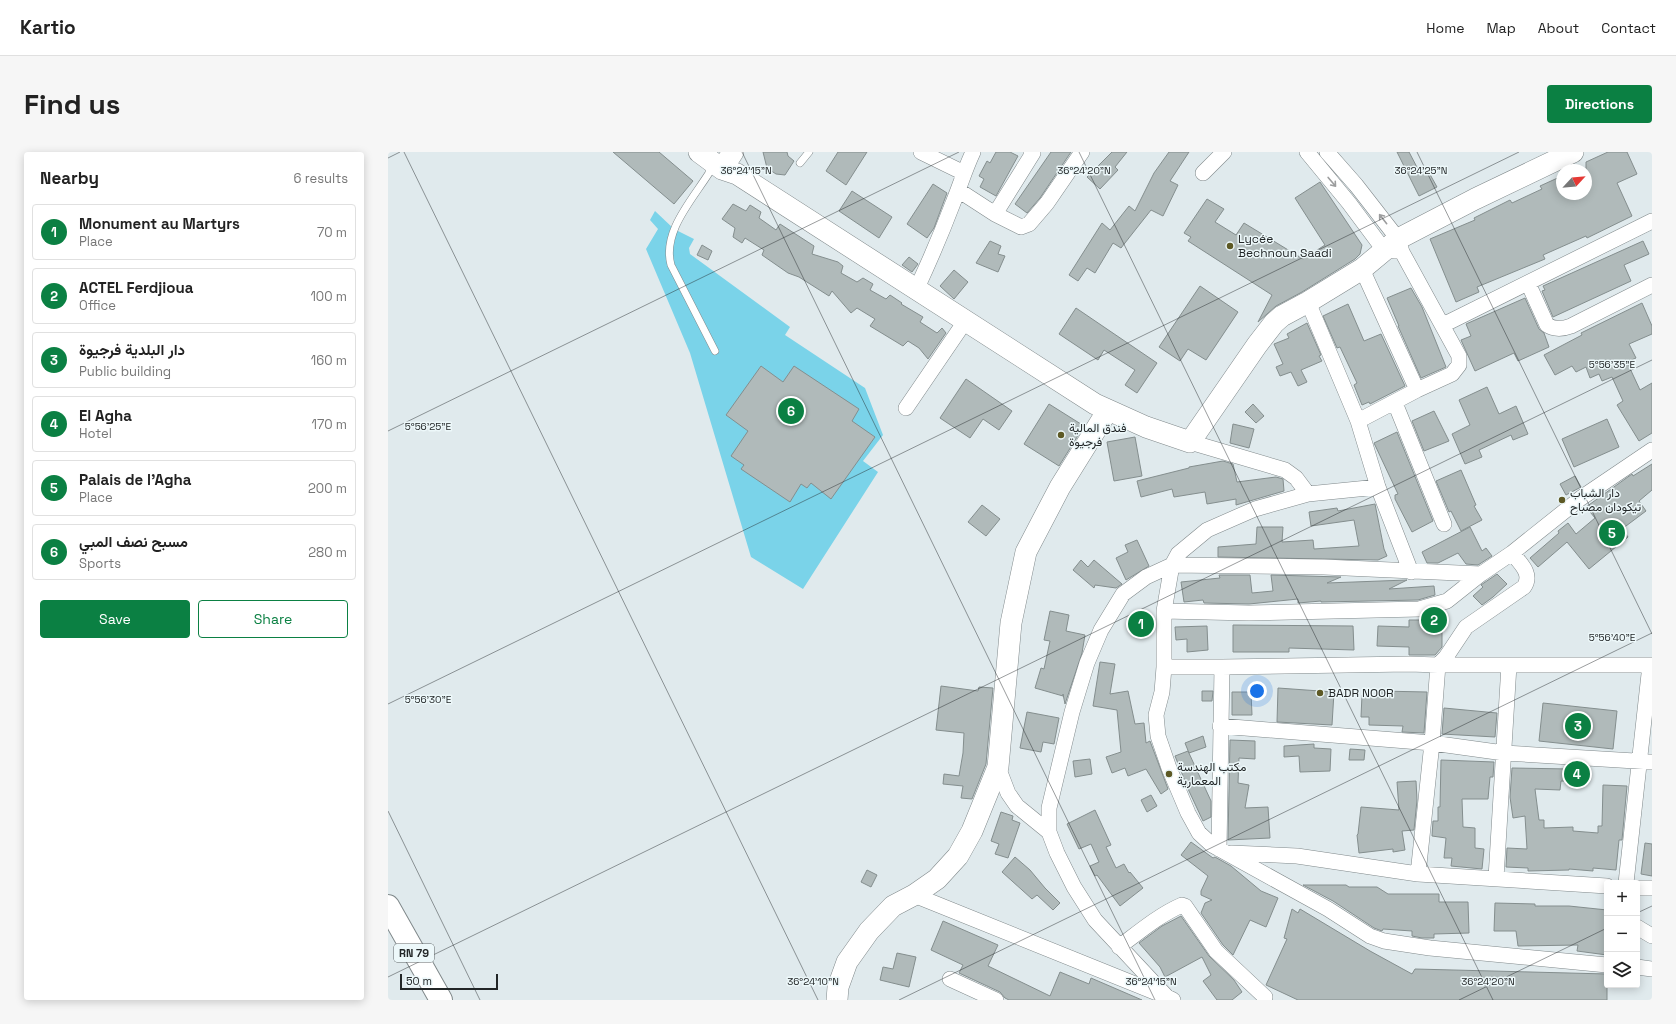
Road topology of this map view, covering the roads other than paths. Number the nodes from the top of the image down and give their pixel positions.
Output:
1 (809, 152) edge
2 (921, 152) edge
3 (974, 152) edge
4 (1032, 152) edge
5 (1082, 152) edge
6 (1224, 152) edge
7 (1307, 152) edge
8 (1327, 152) edge
9 (1573, 152) edge
10 (720, 160) edge
11 (800, 163) dead end
12 (964, 173) junction
13 (1203, 173) dead end
14 (958, 190) junction
15 (995, 214) junction
16 (1652, 221) edge
17 (1395, 247) junction
18 (1362, 269) junction
19 (1528, 283) junction
20 (1652, 285) edge
21 (917, 288) junction
22 (1308, 302) junction
23 (966, 320) junction
24 (1443, 325) junction
25 (715, 350) dead end
26 (1417, 390) junction
27 (1395, 402) junction
28 (906, 408) dead end
29 (1108, 410) junction
30 (1358, 421) junction
31 (1190, 442) junction
32 (1652, 450) edge
33 (1378, 487) junction
34 (1308, 494) junction
35 (1444, 524) dead end
36 (1512, 553) junction
37 (1172, 565) junction
38 (1411, 572) junction
39 (1481, 574) junction
40 (1164, 612) junction
41 (1651, 664) edge
42 (1438, 665) junction
43 (1509, 665) junction
44 (1164, 667) junction
45 (1222, 667) junction
46 (1220, 726) junction
47 (1432, 743) junction
48 (1504, 753) junction
49 (1646, 761) edge
50 (998, 767) junction
51 (1049, 832) junction
52 (1223, 851) junction
53 (1418, 874) junction
54 (1496, 878) junction
55 (1626, 880) edge
56 (1604, 886) edge
57 (1640, 888) edge
58 (1652, 888) edge
59 (914, 895) junction
60 (388, 906) edge
61 (1640, 929) edge
62 (1652, 936) edge
63 (1119, 947) junction
64 (1604, 965) edge
65 (1640, 967) edge
66 (1652, 969) edge
67 (950, 979) dead end
68 (1170, 999) edge
69 (1265, 999) edge
70 (441, 1000) edge
71 (837, 1000) edge
72 (996, 1000) edge

1 - 11 lane
2 - 12 street
3 - 12 street
4 - 15 street
5 - 15 street
6 - 13 street
7 -> 17 street
17 -> 8 street
9 - 17 main road
10 - 21 main road
10 - 25 lane
12 - 14 street
14 - 15 street
14 - 21 street
16 - 19 street
17 - 18 main road
17 - 24 street
18 - 22 main road
18 - 26 street
19 - 20 street
19 - 24 street
21 - 23 main road
22 - 30 street
22 - 31 main road
23 - 28 street
23 - 29 main road
24 - 26 street
26 - 27 street
27 - 30 street
27 - 35 street
29 - 31 main road
29 - 50 main road
30 - 33 street
31 - 34 street
32 - 36 street
33 - 34 street
33 - 38 street
34 - 37 street
36 - 39 street
36 - 42 street
37 - 38 street
37 - 40 street
37 - 51 street
38 - 39 street
39 - 40 street
40 - 44 street
41 - 43 street
41 - 49 street
42 - 43 street
42 - 45 street
42 - 47 street
43 - 48 street
44 - 45 street
44 - 52 street
45 - 46 street
46 - 47 street
46 - 52 street
47 - 48 street
47 - 53 street
48 - 49 street
48 - 54 street
49 - 55 street
50 - 51 street
50 - 59 main road
51 - 63 street
52 - 53 street
52 - 64 street
53 - 54 street
54 - 56 street
57 - 58 street
59 - 68 street
59 - 71 main road
60 - 70 main road, RN 79
61 - 62 street
63 - 68 street
63 - 69 street
65 - 66 street
67 - 72 street

